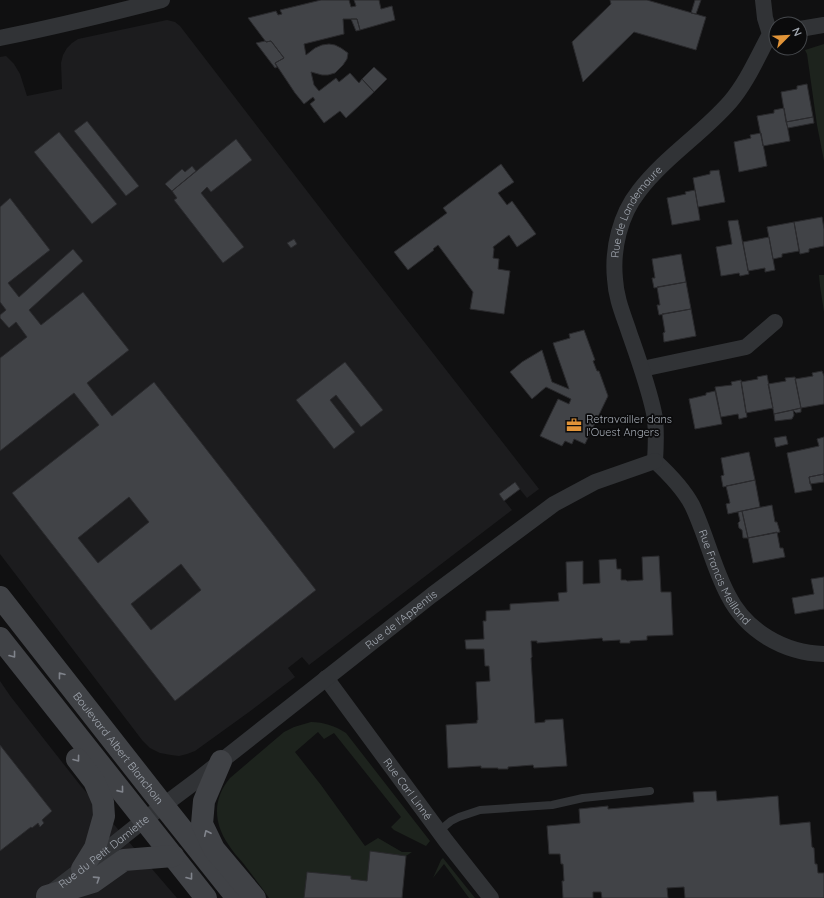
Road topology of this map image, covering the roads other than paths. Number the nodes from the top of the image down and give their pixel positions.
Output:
1 (162, 0) edge
2 (763, 0) edge
3 (768, 24) edge
4 (824, 25) edge
5 (808, 28) edge
6 (0, 38) edge
7 (768, 42) edge
8 (775, 322) dead end
9 (642, 369) junction
10 (656, 461) junction
11 (0, 596) edge
12 (0, 638) edge
13 (824, 654) edge
14 (326, 678) junction
15 (40, 688) junction
16 (221, 761) junction
17 (650, 791) dead end
18 (163, 805) junction
19 (144, 820) junction
20 (439, 831) junction
21 (173, 856) junction
22 (82, 869) junction
23 (46, 897) edge
24 (206, 898) edge
25 (237, 898) edge
26 (255, 898) edge
27 (491, 898) edge

1 - 6 street
2 - 3 street, Rue de Landemaure
4 - 5 street
7 - 9 street, Rue de Landemaure
8 - 9 street
9 - 10 street, Rue de Landemaure
10 - 13 street, Rue Francis Meilland
10 - 14 street, Rue de l'Appentis
18 -> 11 street, Boulevard Albert Blanchoin
12 -> 15 street
14 - 16 street, Rue de l'Appentis
14 - 20 street, Rue Carl Linné
15 -> 19 street
15 -> 22 street
16 - 18 street, Rue de l'Appentis
26 -> 16 street
17 - 20 lane
18 - 19 street, Rue du Petit Damiette
18 - 25 street, Boulevard Albert Blanchoin
19 - 21 street
19 - 22 street, Rue du Petit Damiette
20 - 27 street, Rue Carl Linné
23 -> 21 street
21 -> 24 street
22 - 23 street, Rue du Petit Damiette

